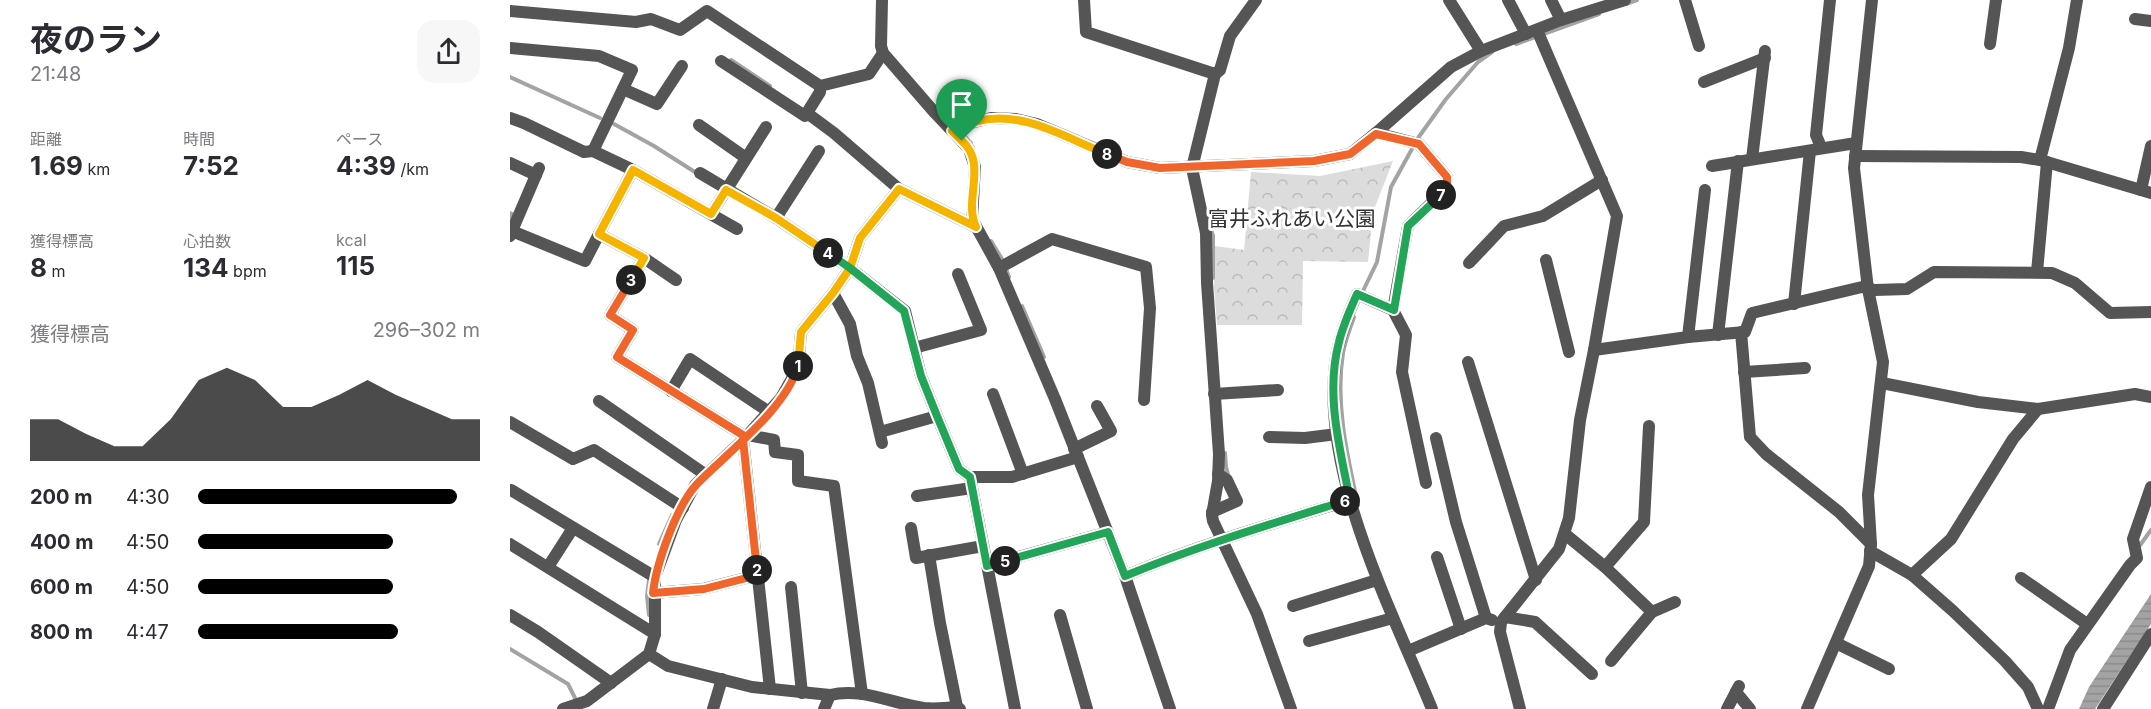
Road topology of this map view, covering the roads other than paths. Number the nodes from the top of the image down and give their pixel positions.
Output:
1 (882, 0) edge
2 (1084, 0) edge
3 (1256, 0) edge
4 (1449, 0) edge
5 (1508, 0) edge
6 (1551, 0) edge
7 (1625, 0) edge
8 (1685, 0) edge
9 (1830, 0) edge
10 (1872, 0) edge
11 (1996, 0) edge
12 (2077, 0) edge
13 (510, 11) edge
14 (2135, 19) dead end
15 (1561, 20) junction
16 (2151, 21) edge
17 (1533, 32) junction
18 (1990, 44) dead end
19 (1699, 46) dead end
20 (510, 48) edge
21 (1481, 51) junction
22 (883, 53) junction
23 (721, 61) dead end
24 (682, 66) dead end
25 (1215, 74) junction
26 (1704, 82) dead end
27 (820, 86) junction
28 (623, 89) junction
29 (808, 112) junction
30 (510, 118) edge
31 (699, 125) dead end
32 (766, 127) dead end
33 (955, 129) junction
34 (1376, 134) junction
35 (1856, 143) junction
36 (2151, 147) edge
37 (1815, 149) junction
38 (593, 151) junction
39 (819, 151) dead end
40 (1855, 156) junction
41 (746, 158) junction
42 (1752, 159) junction
43 (1738, 161) junction
44 (2043, 161) junction
45 (510, 163) edge
46 (1712, 166) dead end
47 (1196, 168) junction
48 (633, 170) junction
49 (700, 173) dead end
50 (1602, 180) junction
51 (899, 189) junction
52 (726, 190) junction
53 (1705, 190) dead end
54 (2146, 191) edge
55 (711, 214) junction
56 (776, 218) junction
57 (976, 227) junction
58 (737, 229) dead end
59 (511, 233) edge
60 (599, 234) junction
61 (644, 258) junction
62 (1546, 260) dead end
63 (1469, 263) dead end
64 (1003, 267) junction
65 (850, 268) junction
66 (2037, 272) junction
67 (958, 274) dead end
68 (676, 280) dead end
69 (1868, 289) junction
70 (833, 293) junction
71 (1794, 304) junction
72 (1394, 310) junction
73 (2151, 312) edge
74 (1741, 332) junction
75 (1718, 335) junction
76 (1688, 337) junction
77 (914, 348) junction
78 (1594, 350) junction
79 (1569, 352) dead end
80 (1468, 362) dead end
81 (1805, 368) dead end
82 (1744, 372) junction
83 (1882, 382) junction
84 (1278, 390) dead end
85 (671, 391) junction
86 (1219, 393) junction
87 (993, 394) dead end
88 (2151, 397) edge
89 (599, 400) dead end
90 (1144, 400) dead end
91 (1097, 406) dead end
92 (2038, 409) junction
93 (769, 412) junction
94 (937, 416) junction
95 (510, 422) edge
96 (1649, 426) dead end
97 (1337, 434) junction
98 (746, 437) junction
99 (1269, 437) dead end
100 (1436, 438) dead end
101 (1079, 449) junction
102 (1023, 474) junction
103 (1218, 474) junction
104 (706, 475) junction
105 (971, 483) junction
106 (1426, 483) dead end
107 (2151, 487) edge
108 (511, 490) edge
109 (917, 496) dead end
110 (1350, 500) junction
111 (683, 508) junction
112 (1212, 516) junction
113 (573, 528) junction
114 (911, 528) dead end
115 (1108, 532) junction
116 (1566, 534) junction
117 (1218, 540) junction
118 (510, 544) edge
119 (983, 546) junction
120 (1871, 547) junction
121 (929, 555) junction
122 (1437, 557) dead end
123 (987, 566) junction
124 (548, 567) junction
125 (1605, 567) junction
126 (1128, 574) junction
127 (758, 575) junction
128 (1912, 575) junction
129 (655, 577) junction
130 (2022, 579) dead end
131 (1377, 580) junction
132 (1536, 580) junction
133 (791, 587) dead end
134 (653, 593) junction
135 (1675, 602) dead end
136 (1293, 606) dead end
137 (1652, 612) junction
138 (510, 615) edge
139 (1060, 615) dead end
140 (1393, 618) junction
141 (1486, 618) junction
142 (1503, 620) junction
143 (2087, 624) junction
144 (1461, 629) junction
145 (655, 634) junction
146 (2151, 634) edge
147 (1309, 641) dead end
148 (1836, 643) junction
149 (1412, 650) junction
150 (649, 654) junction
151 (1611, 661) dead end
152 (1889, 669) dead end
153 (1592, 674) dead end
154 (722, 679) junction
155 (611, 683) junction
156 (770, 689) junction
157 (802, 693) junction
158 (862, 694) junction
159 (830, 695) junction
160 (882, 703) edge
161 (2050, 704) edge
162 (952, 708) edge
163 (563, 709) edge
164 (713, 709) edge
165 (824, 709) edge
166 (1015, 709) edge
167 (1087, 709) edge
168 (1170, 709) edge
169 (1291, 709) edge
170 (1432, 709) edge
171 (1520, 709) edge
172 (1727, 709) edge
173 (1750, 709) edge
174 (1807, 709) edge
175 (2038, 709) edge
176 (2103, 709) edge

1 - 22 street
2 - 25 street
3 - 25 street
4 - 21 street
5 - 17 street
6 - 15 street
7 - 15 street
8 - 19 street
9 - 37 street
10 - 35 street
11 - 18 street
12 - 44 street
13 - 27 street
14 - 16 street
15 - 17 street
17 - 21 street
17 - 50 street
20 - 28 street
21 - 34 street
22 - 27 street
22 - 33 street
23 - 29 street
24 - 28 street
25 - 47 street
26 - 42 street
27 - 29 street
28 - 38 street
29 - 51 street
30 - 38 street
31 - 41 street
32 - 41 street
33 - 47 street
33 - 57 street
34 - 47 street
34 - 72 street
35 - 37 street
35 - 40 street
36 - 54 street
37 - 42 street
37 - 71 street
38 - 48 street
39 - 56 street
40 - 44 street
40 - 69 street
41 - 52 street
42 - 43 street
43 - 46 street
43 - 75 street
44 - 54 street
44 - 66 street
45 - 59 street
47 - 86 street
48 - 55 street
48 - 60 street
49 - 52 street
50 - 63 street
50 - 78 street
51 - 57 street
51 - 65 street
52 - 55 street
52 - 56 street
53 - 76 street
55 - 58 street
56 - 65 street
57 - 64 street
59 - 60 street
60 - 61 street
61 - 68 street
61 - 85 street
62 - 79 street
64 - 90 street
64 - 101 street
65 - 70 street
65 - 77 street
66 - 69 street
66 - 73 street
67 - 77 street
69 - 71 street
69 - 83 street
70 - 93 street
70 - 94 street
71 - 74 street
72 - 97 street
72 - 106 street
74 - 75 street
74 - 82 street
75 - 76 street
76 - 78 street
77 - 94 street
78 - 116 street
80 - 132 street
81 - 82 street
82 - 120 street
83 - 92 street
83 - 120 street
84 - 86 street
85 - 93 street
85 - 98 street
86 - 103 street
87 - 102 street
88 - 92 street
89 - 104 street
91 - 101 street
92 - 128 street
93 - 98 street
94 - 105 street
95 - 111 street
96 - 125 street
97 - 99 street
97 - 110 street
98 - 104 street
98 - 127 street
98 - 158 street
100 - 141 street
101 - 102 street
101 - 115 street
102 - 105 street
103 - 112 street
103 - 112 street
104 - 111 street
105 - 109 street
105 - 119 street
107 - 143 street
108 - 113 street
110 - 117 street
110 - 131 street
111 - 129 street
112 - 117 street
113 - 124 street
113 - 129 street
114 - 121 street
115 - 123 street
115 - 126 street
116 - 125 street
116 - 132 street
117 - 126 street
117 - 169 street
118 - 124 street
119 - 121 street
119 - 123 street
120 - 128 street
120 - 148 street
121 - 162 street
122 - 144 street
123 - 166 street
124 - 145 street
125 - 137 street
126 - 168 street
127 - 134 street
127 - 156 street
128 - 175 street
129 - 134 street
130 - 143 street
131 - 136 street
131 - 140 street
132 - 142 street
133 - 157 street
134 - 145 street
135 - 137 street
137 - 151 street
138 - 155 street
139 - 167 street
140 - 147 street
140 - 149 street
141 - 142 street
141 - 144 street
142 - 153 street
142 - 171 street
143 - 161 street
144 - 149 street
145 - 150 street
146 - 176 street
148 - 152 street
148 - 174 street
149 - 170 street
150 - 154 street
150 - 155 street
154 - 156 street
154 - 164 street
155 - 163 street
156 - 157 street
157 - 159 street
158 - 159 street
158 - 160 street
159 - 165 street
160 - 162 street
172 - 173 street

